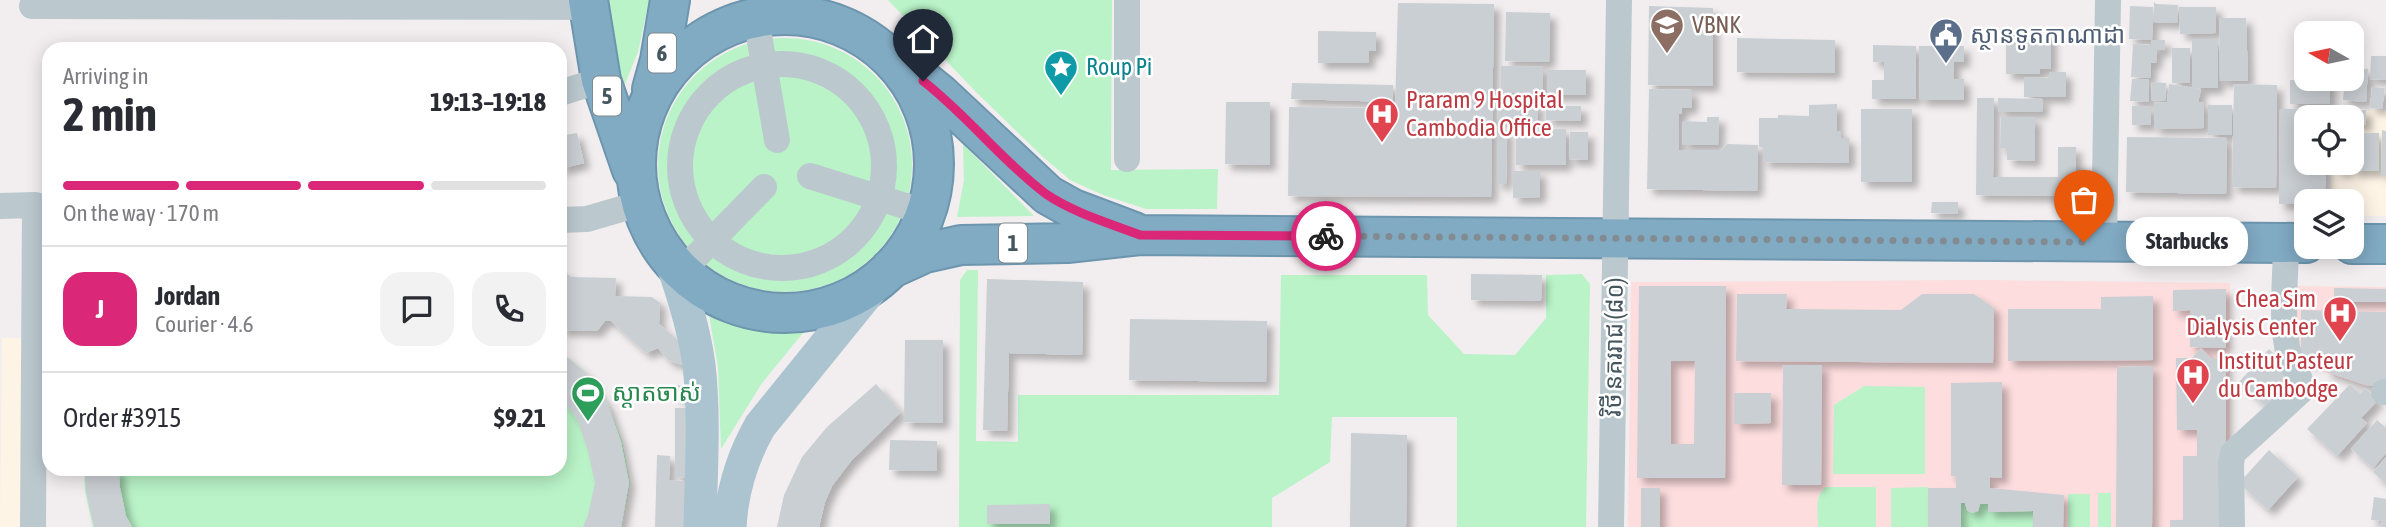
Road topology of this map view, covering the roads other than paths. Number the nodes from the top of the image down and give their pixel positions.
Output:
1 (670, 0) edge
2 (1127, 0) edge
3 (1619, 0) edge
4 (2108, 0) edge
5 (588, 3) edge
6 (32, 6) dead end
7 (823, 9) edge
8 (756, 18) junction
9 (890, 54) junction
10 (764, 65) junction
11 (601, 80) junction
12 (567, 91) edge
13 (647, 104) junction
14 (777, 140) dead end
15 (1127, 159) dead end
16 (810, 176) dead end
17 (764, 187) dead end
18 (640, 196) junction
19 (879, 198) junction
20 (0, 206) edge
21 (42, 207) edge
22 (924, 212) junction
23 (567, 220) edge
24 (1140, 235) junction
25 (1615, 238) junction
26 (712, 240) junction
27 (2104, 242) junction
28 (2294, 243) edge
29 (2364, 243) edge
30 (2386, 244) edge
31 (2294, 259) edge
32 (676, 266) junction
33 (885, 273) junction
34 (33, 527) edge
35 (700, 527) edge
36 (730, 527) edge
37 (1611, 527) edge
38 (2232, 527) edge

1 - 13 highway, 6
2 - 15 street
3 - 25 street, វិថី នគររាជ (៨០)
4 - 27 street
5 - 6 street
5 - 11 highway, 5
7 - 8 highway, 1
7 - 9 highway, 1
8 - 10 street
8 - 13 highway, 1
9 - 22 highway, 1
9 - 24 highway, 1
10 - 14 street
10 - 19 street
10 - 26 street
11 - 12 street
11 - 18 highway, 5
13 - 18 highway, 1
16 - 19 street
17 - 26 street
18 - 23 street
18 - 32 highway, 1
19 - 22 street
19 - 26 street
20 - 21 street
21 - 34 street
22 - 33 highway, 1
24 - 25 highway, 1
24 - 33 highway, 1
25 - 27 highway, 1
25 - 37 street, វិថី នគររាជ (៨០)
26 - 32 street
27 - 28 highway, 1
29 - 30 highway
31 - 38 street
32 - 33 highway, 1
32 - 35 main road
33 - 36 main road

